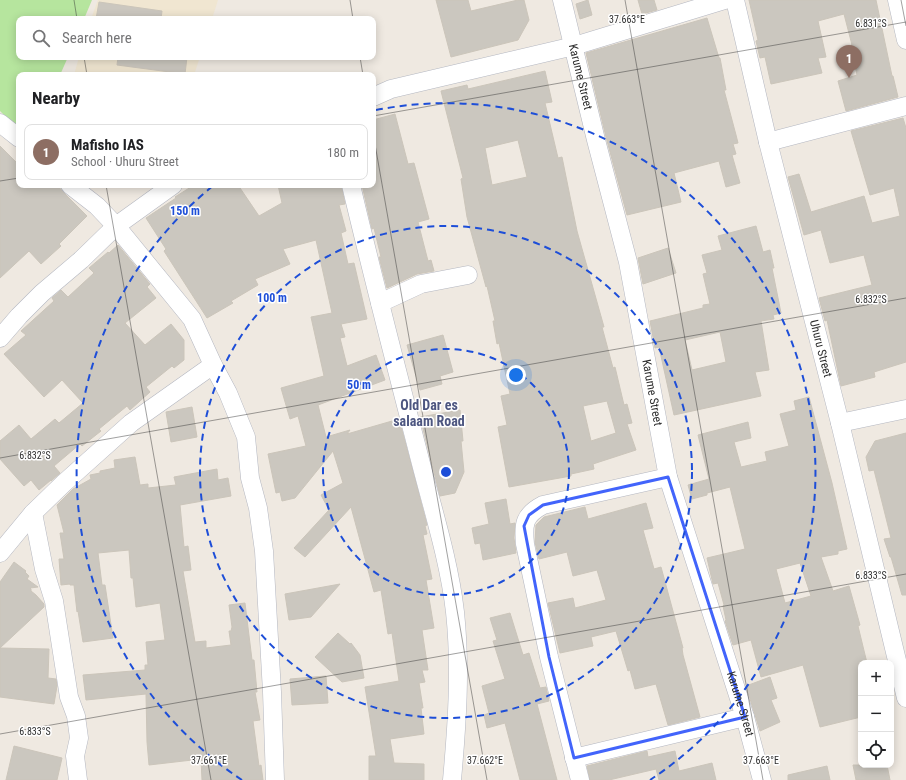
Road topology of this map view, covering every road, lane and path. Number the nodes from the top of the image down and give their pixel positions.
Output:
1 (562, 0) edge
2 (725, 0) edge
3 (735, 0) edge
4 (897, 0) edge
5 (906, 40) edge
6 (574, 46) junction
7 (376, 96) edge
8 (906, 106) edge
9 (0, 123) edge
10 (16, 136) edge
11 (768, 142) junction
12 (74, 188) edge
13 (169, 188) edge
14 (352, 188) edge
15 (116, 226) junction
16 (468, 275) dead end
17 (380, 303) junction
18 (0, 338) edge
19 (213, 365) junction
20 (906, 409) edge
21 (840, 423) junction
22 (668, 477) junction
23 (33, 513) junction
24 (0, 553) edge
25 (906, 698) edge
26 (745, 717) junction
27 (574, 758) junction
28 (78, 780) edge
29 (275, 780) edge
30 (452, 780) edge
31 (580, 780) edge
32 (762, 780) edge

1 - 6 street, Karume Street
2 - 6 street
3 - 11 street, Uhuru Street
4 - 5 street
6 - 7 street
6 - 22 street, Karume Street
8 - 11 street
9 - 10 street
11 - 21 street, Uhuru Street
12 - 15 street
13 - 15 street
14 - 17 street
15 - 18 street
15 - 19 street
16 - 17 street
17 - 30 street
19 - 23 street
19 - 29 street
20 - 21 street
21 - 25 street, Uhuru Street
22 - 26 street, Karume Street
22 - 27 street
23 - 24 street
23 - 28 street
26 - 27 street
26 - 32 street, Karume Street
27 - 31 street

